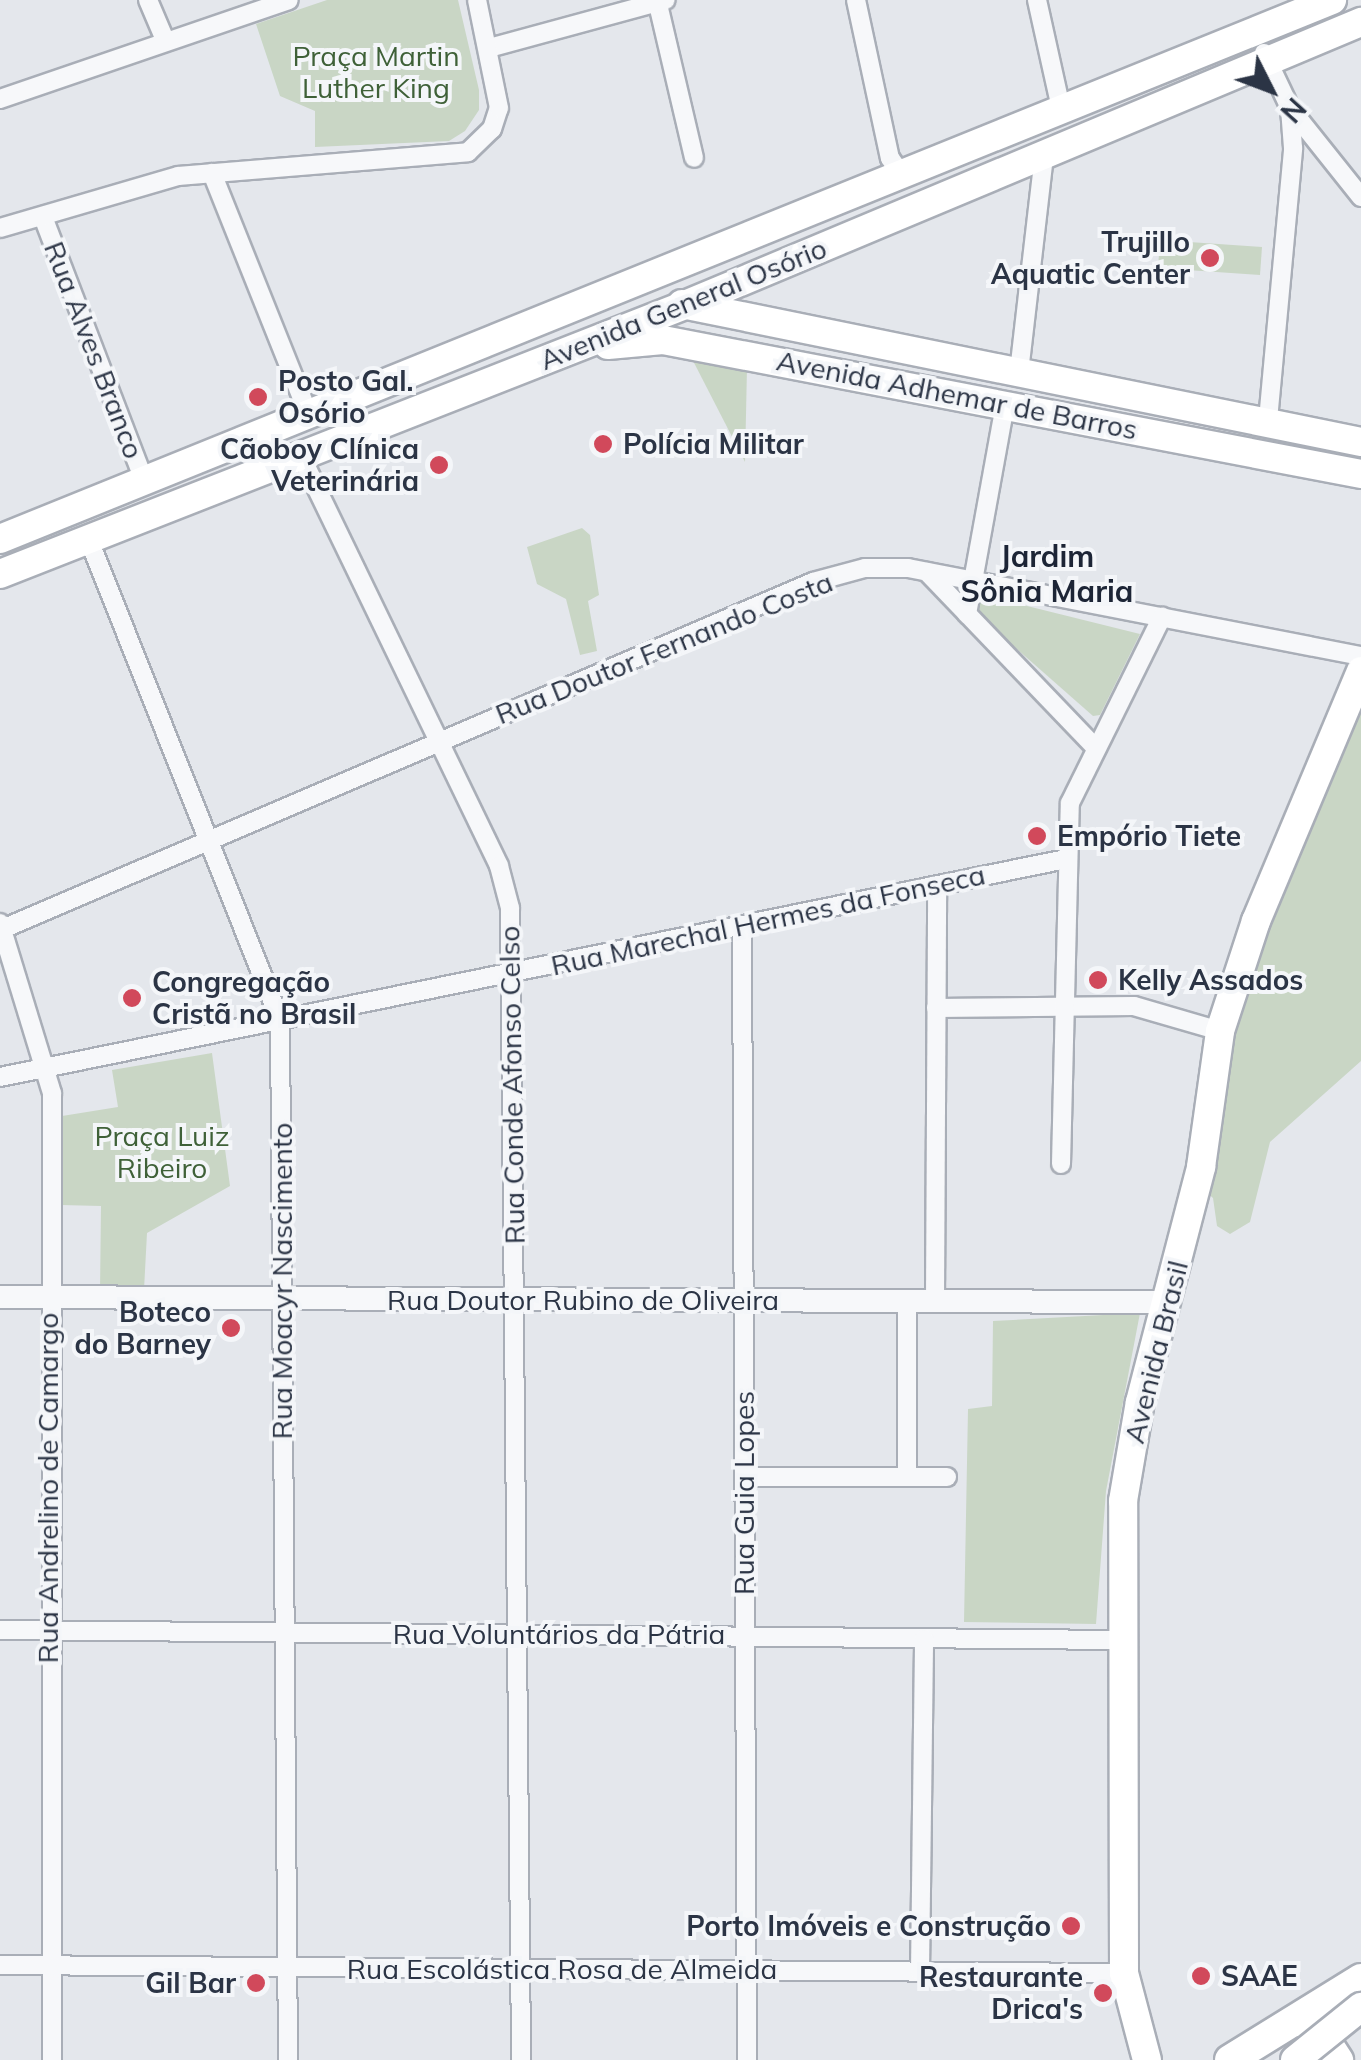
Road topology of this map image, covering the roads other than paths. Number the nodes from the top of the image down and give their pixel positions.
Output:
1 (148, 0) edge
2 (288, 0) edge
3 (477, 0) edge
4 (856, 0) edge
5 (1037, 0) edge
6 (1332, 0) edge
7 (660, 1) edge
8 (1361, 22) edge
9 (165, 40) junction
10 (489, 48) junction
11 (1259, 61) junction
12 (0, 99) edge
13 (1061, 108) junction
14 (1290, 108) junction
15 (1312, 136) junction
16 (1293, 148) junction
17 (1044, 155) junction
18 (694, 158) dead end
19 (212, 173) junction
20 (902, 175) junction
21 (1361, 197) edge
22 (42, 217) junction
23 (0, 228) edge
24 (626, 291) junction
25 (685, 305) junction
26 (554, 358) junction
27 (1019, 372) junction
28 (1005, 404) junction
29 (309, 416) junction
30 (1268, 420) junction
31 (1361, 442) edge
32 (302, 456) junction
33 (1361, 474) edge
34 (145, 482) junction
35 (0, 539) edge
36 (89, 540) junction
37 (926, 572) junction
38 (0, 574) edge
39 (973, 581) junction
40 (967, 614) junction
41 (1162, 617) junction
42 (1361, 656) edge
43 (1361, 672) edge
44 (440, 740) junction
45 (1095, 747) junction
46 (208, 840) junction
47 (1066, 860) junction
48 (937, 886) junction
49 (742, 926) junction
50 (1, 927) edge
51 (510, 973) junction
52 (1064, 1006) junction
53 (936, 1008) junction
54 (280, 1020) junction
55 (1220, 1031) junction
56 (46, 1068) junction
57 (0, 1077) edge
58 (1061, 1164) dead end
59 (0, 1297) edge
60 (48, 1297) junction
61 (282, 1298) junction
62 (514, 1299) junction
63 (743, 1300) junction
64 (907, 1301) junction
65 (934, 1301) junction
66 (1167, 1302) junction
67 (908, 1476) junction
68 (947, 1476) dead end
69 (744, 1477) junction
70 (0, 1630) edge
71 (47, 1631) junction
72 (284, 1633) junction
73 (517, 1634) junction
74 (745, 1635) junction
75 (924, 1640) junction
76 (1119, 1640) junction
77 (0, 1966) edge
78 (51, 1966) junction
79 (287, 1967) junction
80 (520, 1969) junction
81 (747, 1970) junction
82 (920, 1972) junction
83 (1124, 1973) junction
84 (1361, 1979) edge
85 (1361, 2007) edge
86 (1361, 2021) edge
87 (1296, 2024) junction
88 (52, 2060) edge
89 (288, 2060) edge
90 (521, 2060) edge
91 (747, 2060) edge
92 (1147, 2060) edge
93 (1230, 2060) edge
94 (1294, 2060) edge
95 (1311, 2060) edge
96 (1339, 2060) edge

1 - 9 street
2 - 9 street
3 - 10 street
4 - 20 street
5 - 13 street
6 - 11 main road, Avenida General Osório
7 - 10 street
7 - 18 street
8 - 11 main road, Avenida General Osório
9 - 12 street
10 - 19 street
11 - 13 main road, Avenida General Osório
11 - 14 street
11 - 17 main road, Avenida General Osório
13 - 20 main road, Avenida General Osório
14 - 15 street
14 - 16 street
15 - 16 street
15 - 21 street
16 - 30 street
17 - 25 main road, Avenida General Osório
17 - 27 street
19 - 22 street
19 - 29 street
20 - 24 main road, Avenida General Osório
22 - 23 street
22 - 34 street, Rua Alves Branco
24 - 25 main road, Avenida Adhemar de Barros
24 - 29 main road, Avenida General Osório
25 - 26 main road, Avenida General Osório
25 - 27 main road, Avenida Adhemar de Barros
26 - 28 main road, Avenida Adhemar de Barros
26 - 32 main road, Avenida General Osório
27 - 30 main road, Avenida Adhemar de Barros
28 - 33 main road, Avenida Adhemar de Barros
28 - 39 street
29 - 34 main road, Avenida General Osório
30 - 31 main road, Avenida Adhemar de Barros
32 - 36 main road, Avenida General Osório
32 - 44 street, Rua Conde Afonso Celso
34 - 35 main road, Avenida General Osório
36 - 38 main road, Avenida General Osório
36 - 46 street, Rua Moacyr Nascimento
37 - 39 street, Rua Doutor Fernando Costa
37 - 40 street
37 - 44 street, Rua Doutor Fernando Costa
39 - 40 street
39 - 41 street, Rua Doutor Fernando Costa
40 - 45 street
41 - 42 street, Rua Doutor Fernando Costa
41 - 45 street
43 - 55 main road, Avenida Brasil
44 - 46 street, Rua Doutor Fernando Costa
44 - 51 street, Rua Conde Afonso Celso
45 - 47 street
46 - 50 street, Rua Doutor Fernando Costa
46 - 54 street, Rua Moacyr Nascimento
47 - 48 street, Rua Marechal Hermes da Fonseca
47 - 52 street
48 - 49 street, Rua Marechal Hermes da Fonseca
48 - 53 street
49 - 51 street, Rua Marechal Hermes da Fonseca
49 - 63 street, Rua Guia Lopes
50 - 56 street, Rua Andrelino de Camargo
51 - 54 street, Rua Marechal Hermes da Fonseca
51 - 62 street, Rua Conde Afonso Celso
52 - 53 street
52 - 55 street
52 - 58 street
53 - 65 street
54 - 56 street, Rua Marechal Hermes da Fonseca
54 - 61 street, Rua Moacyr Nascimento
55 - 66 main road, Avenida Brasil
56 - 57 street, Rua Marechal Hermes da Fonseca
56 - 60 street, Rua Andrelino de Camargo
59 - 60 street, Rua Doutor Rubino de Oliveira
60 - 61 street, Rua Doutor Rubino de Oliveira
60 - 71 street, Rua Andrelino de Camargo
61 - 62 street, Rua Doutor Rubino de Oliveira
61 - 72 street, Rua Moacyr Nascimento
62 - 63 street, Rua Doutor Rubino de Oliveira
62 - 73 street, Rua Conde Afonso Celso
63 - 64 street, Rua Doutor Rubino de Oliveira
63 - 69 street, Rua Guia Lopes
64 - 65 street, Rua Doutor Rubino de Oliveira
64 - 67 street
65 - 66 street, Rua Doutor Rubino de Oliveira
66 - 76 main road, Avenida Brasil
67 - 68 street
67 - 69 street
69 - 74 street, Rua Guia Lopes
70 - 71 street, Rua Voluntários da Pátria
71 - 72 street, Rua Voluntários da Pátria
71 - 78 street, Rua Andrelino de Camargo
72 - 73 street, Rua Voluntários da Pátria
72 - 79 street, Rua Moacyr Nascimento
73 - 74 street, Rua Voluntários da Pátria
73 - 80 street, Rua Conde Afonso Celso
74 - 75 street, Rua Voluntários da Pátria
74 - 81 street, Rua Guia Lopes
75 - 76 street, Rua Voluntários da Pátria
75 - 82 street
76 - 83 main road, Avenida Brasil
77 - 78 street, Rua Escolástica Rosa de Almeida
78 - 79 street, Rua Escolástica Rosa de Almeida
78 - 88 street, Rua Andrelino de Camargo
79 - 80 street, Rua Escolástica Rosa de Almeida
79 - 89 street, Rua Moacyr Nascimento
80 - 81 street, Rua Escolástica Rosa de Almeida
80 - 90 street, Rua Conde Afonso Celso
81 - 82 street, Rua Escolástica Rosa de Almeida
81 - 91 street, Rua Guia Lopes
82 - 83 street, Rua Escolástica Rosa de Almeida
83 - 92 main road, Avenida Brasil
84 - 87 main road
85 - 94 main road, bridge
86 - 95 main road
87 - 93 main road
87 - 96 main road

